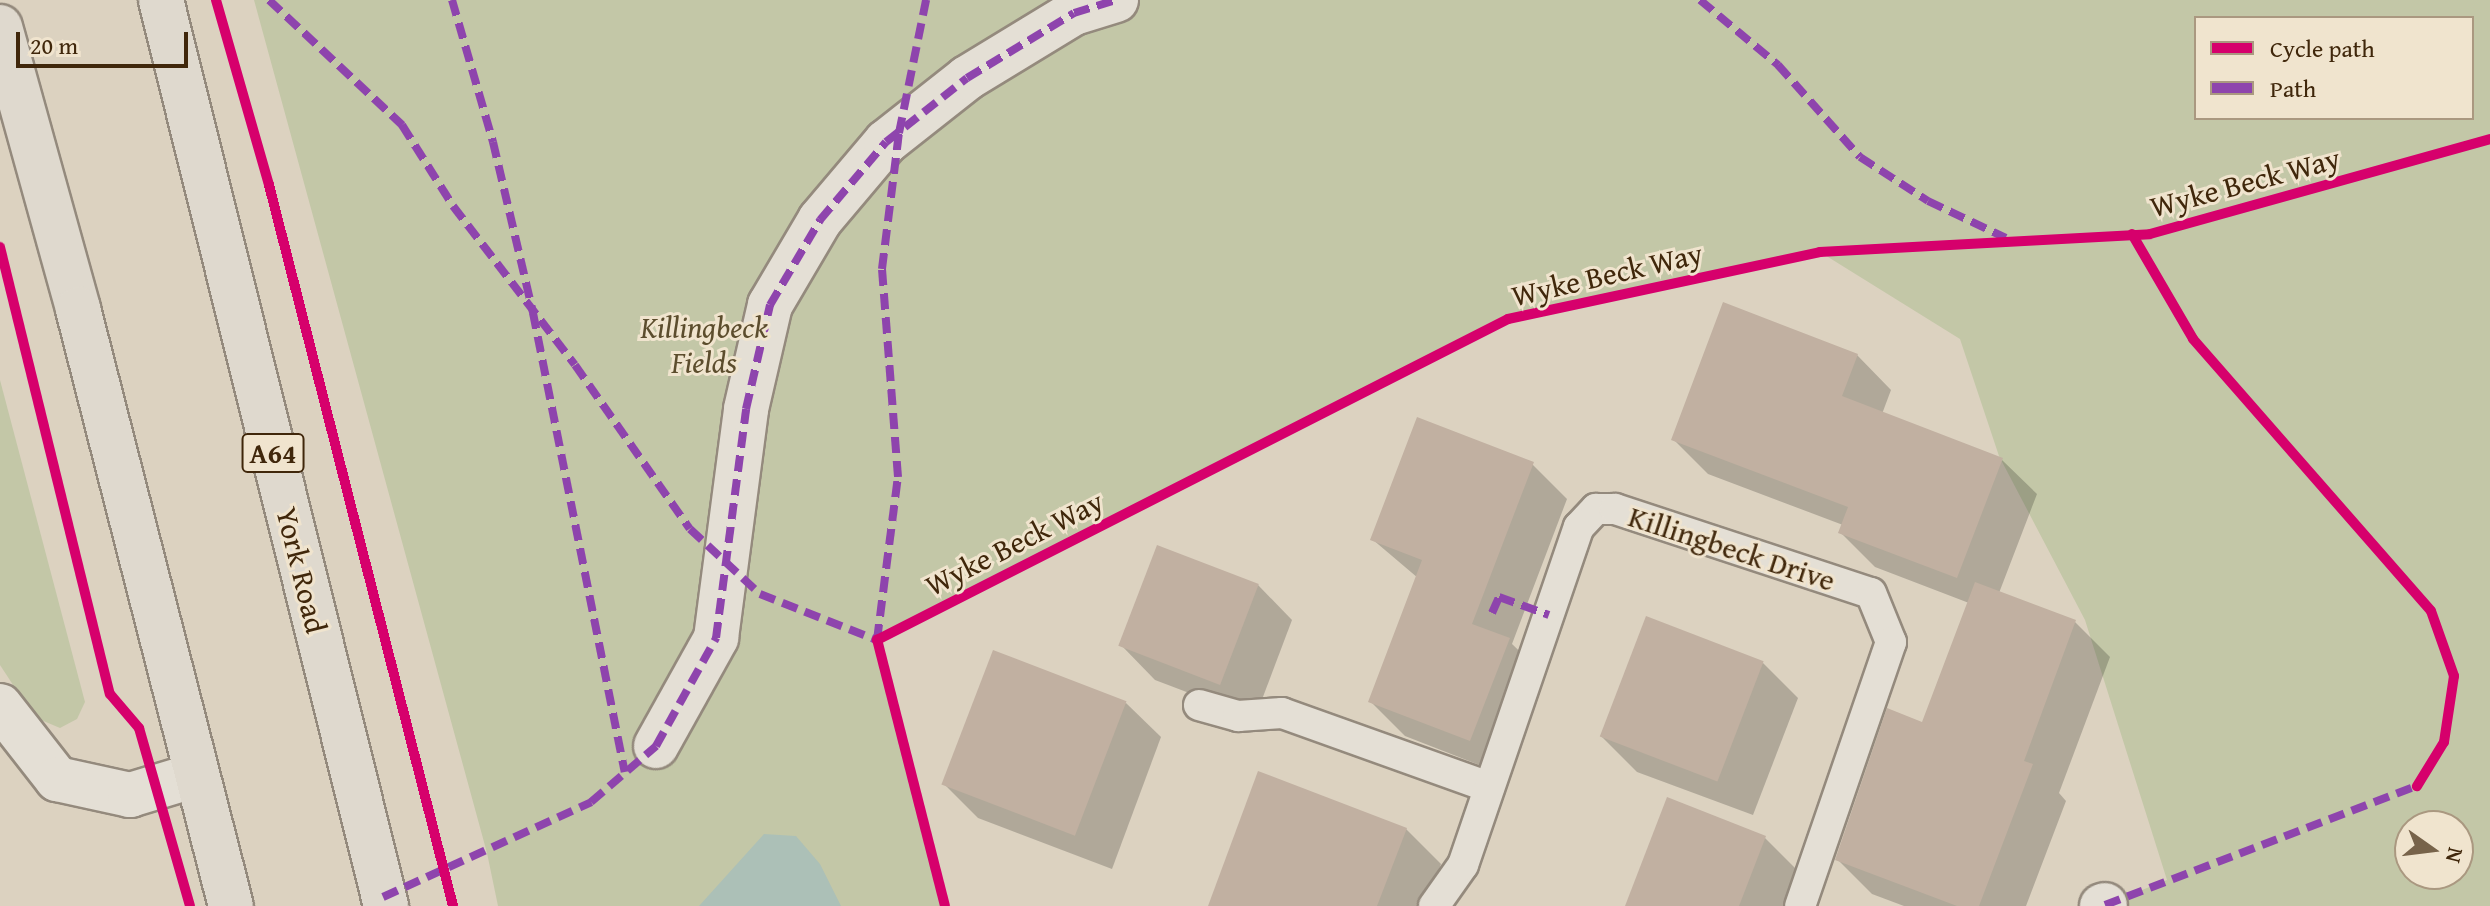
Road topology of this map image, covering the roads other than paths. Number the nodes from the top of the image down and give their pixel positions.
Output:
1 (161, 0) edge
2 (1116, 0) edge
3 (0, 27) edge
4 (1199, 705) dead end
5 (0, 706) edge
6 (656, 746) dead end
7 (196, 775) junction
8 (1489, 787) junction
9 (231, 906) edge
10 (386, 906) edge
11 (1434, 906) edge
12 (1800, 906) edge

1 - 10 highway, York Road / A64
2 - 6 street
3 - 7 highway
4 - 8 lane
5 - 7 street
7 - 9 highway
8 - 11 lane, Killingbeck Drive
8 - 12 lane, Killingbeck Drive

